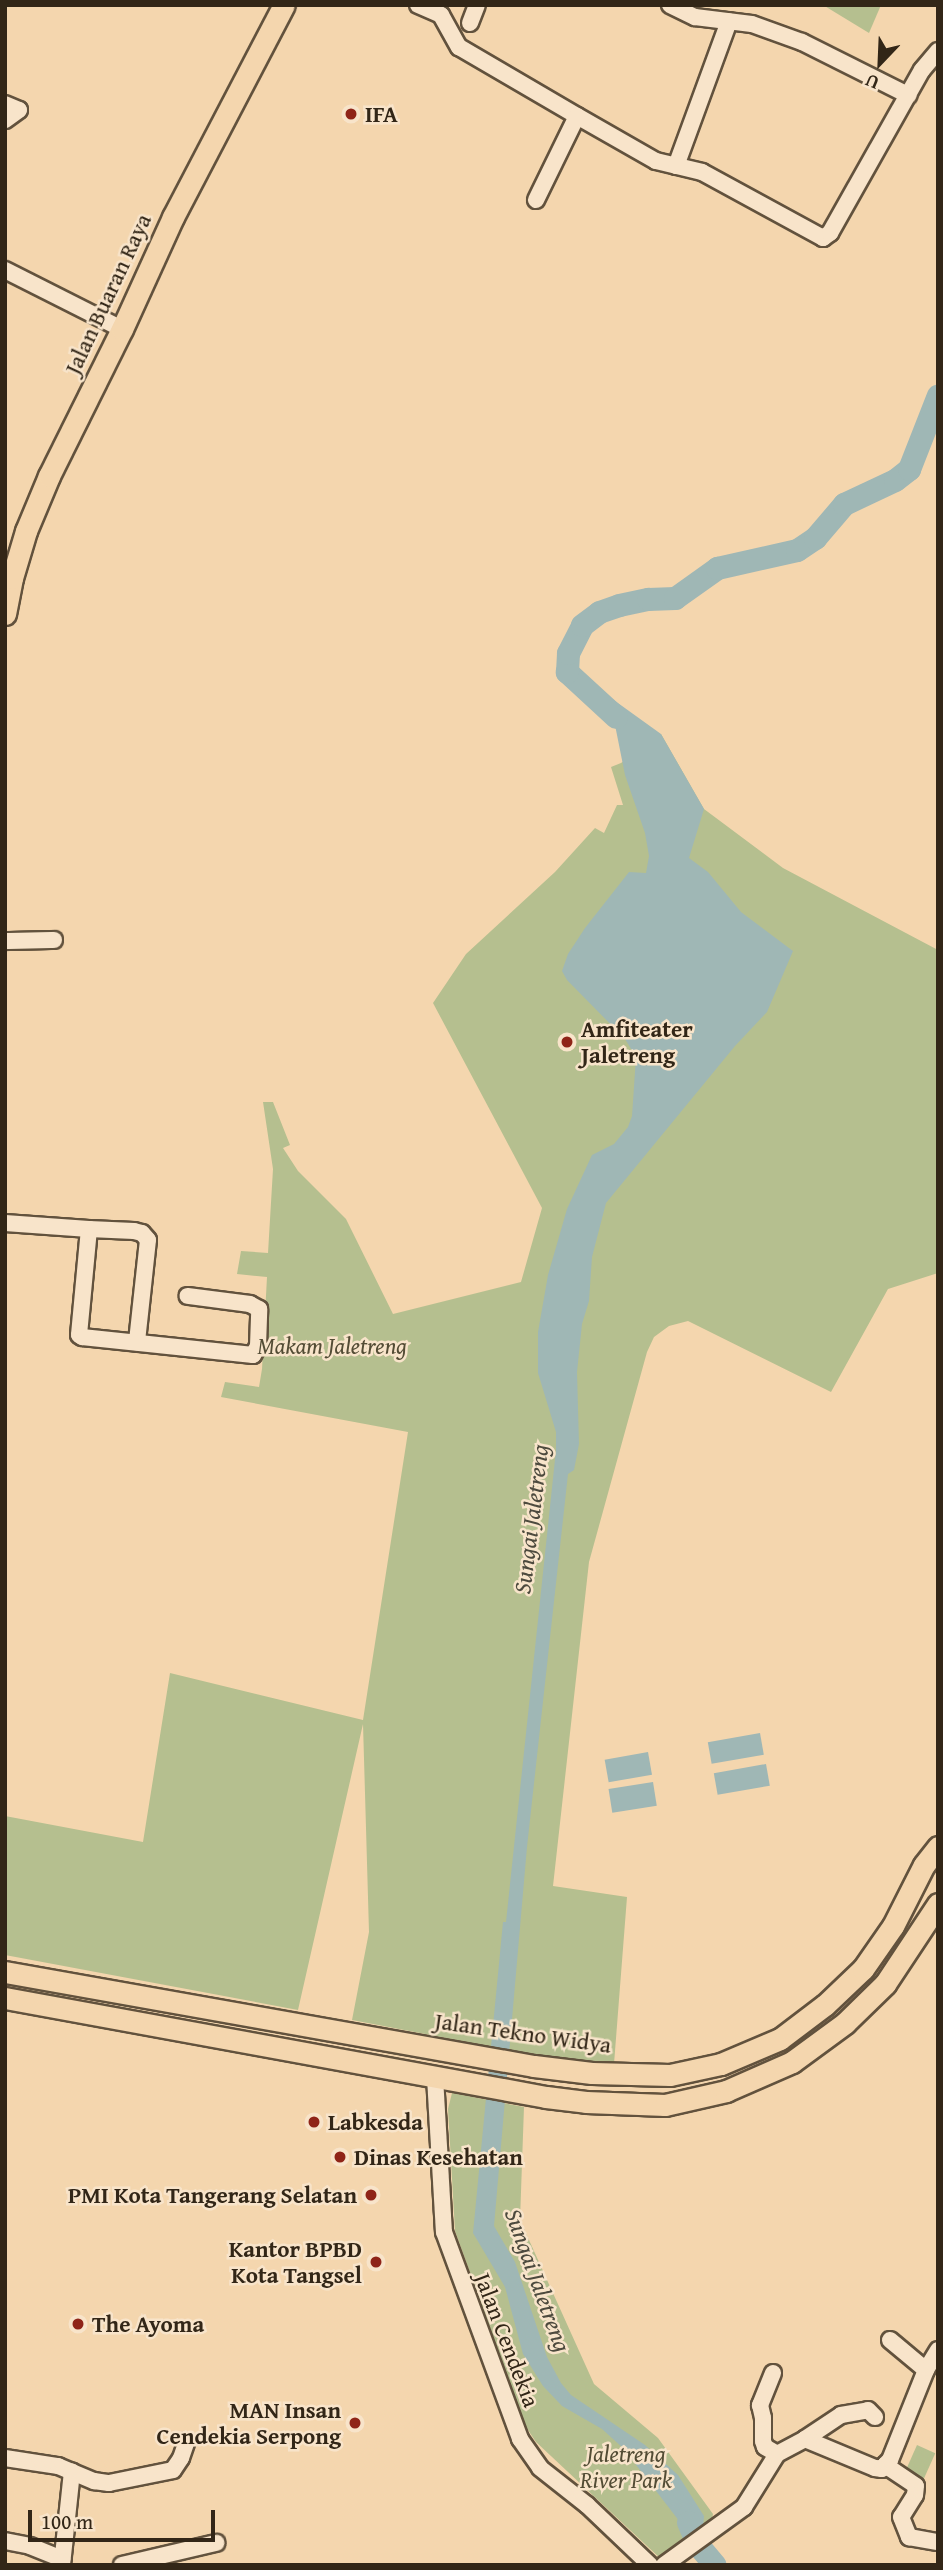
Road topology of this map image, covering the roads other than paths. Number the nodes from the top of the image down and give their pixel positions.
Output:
1 (284, 5) edge
2 (418, 5) edge
3 (477, 5) edge
4 (670, 5) edge
5 (729, 21) junction
6 (470, 23) dead end
7 (938, 51) edge
8 (908, 95) junction
9 (5, 104) edge
10 (577, 116) junction
11 (5, 120) edge
12 (676, 166) junction
13 (536, 200) dead end
14 (5, 270) edge
15 (122, 329) junction
16 (12, 553) edge
17 (5, 614) edge
18 (54, 940) dead end
19 (5, 941) edge
20 (5, 1223) edge
21 (89, 1229) junction
22 (188, 1296) dead end
23 (136, 1342) junction
24 (938, 1847) edge
25 (938, 1904) edge
26 (5, 1972) edge
27 (5, 1998) edge
28 (445, 2079) junction
29 (890, 2340) dead end
30 (938, 2350) edge
31 (926, 2371) junction
32 (773, 2373) dead end
33 (875, 2417) dead end
34 (805, 2439) junction
35 (187, 2441) dead end
36 (777, 2454) junction
37 (5, 2458) edge
38 (885, 2465) junction
39 (72, 2472) junction
40 (5, 2541) edge
41 (938, 2542) edge
42 (216, 2543) dead end
43 (62, 2562) edge
44 (122, 2565) edge
45 (650, 2565) edge
46 (664, 2565) edge

1 - 15 main road, Jalan Buaran Raya
2 - 10 street
3 - 6 street
4 - 5 street
5 - 8 street
5 - 12 street
7 - 8 street
8 - 12 street
9 - 11 street
10 - 12 street
10 - 13 street
14 - 15 street
15 - 16 main road, Jalan Buaran Raya
16 - 17 main road, Jalan Buaran Raya
18 - 19 street
20 - 21 street
21 - 23 street
21 - 23 street
22 - 23 street
24 - 26 main road, Jalan Tekno Widya
25 - 28 main road
27 - 28 main road
28 - 45 street, Jalan Cendekia
29 - 31 street
30 - 31 street
31 - 38 street
32 - 36 street
33 - 34 street
34 - 36 street
34 - 38 street
35 - 39 street
36 - 46 street
37 - 39 street
38 - 41 street
39 - 43 street
40 - 43 street
42 - 44 street

